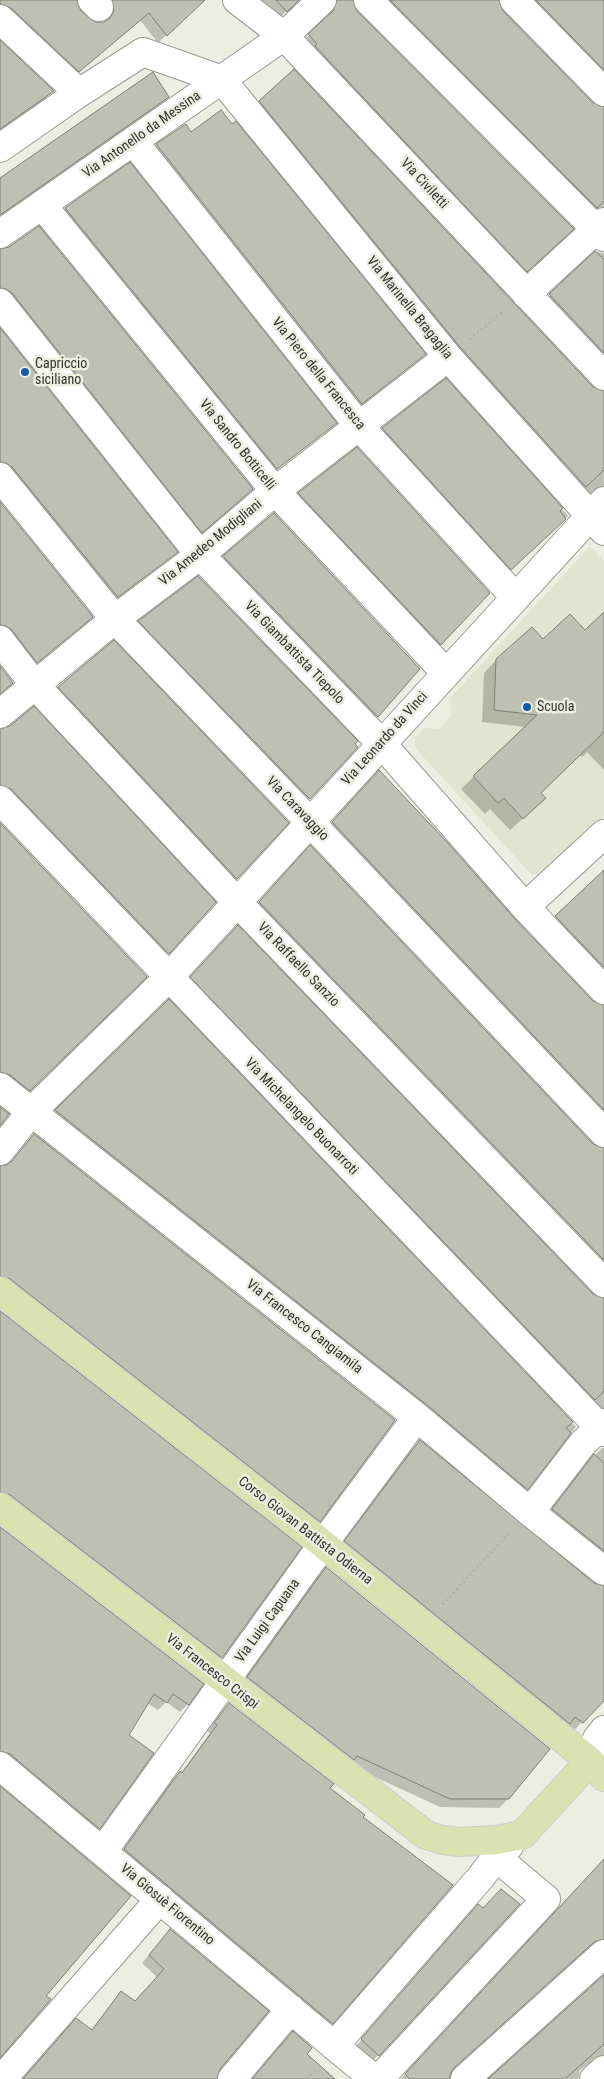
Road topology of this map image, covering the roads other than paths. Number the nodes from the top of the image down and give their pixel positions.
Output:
1 (237, 0) edge
2 (322, 0) edge
3 (368, 0) edge
4 (514, 0) edge
5 (0, 19) edge
6 (284, 36) junction
7 (222, 80) junction
8 (604, 92) edge
9 (79, 93) junction
10 (133, 141) junction
11 (0, 148) edge
12 (42, 205) junction
13 (602, 229) edge
14 (0, 234) edge
15 (526, 294) junction
16 (0, 303) edge
17 (448, 357) junction
18 (604, 376) edge
19 (359, 426) junction
20 (0, 476) edge
21 (275, 491) junction
22 (599, 516) edge
23 (200, 555) junction
24 (515, 597) junction
25 (115, 619) junction
26 (0, 640) edge
27 (446, 673) junction
28 (34, 684) junction
29 (0, 714) edge
30 (381, 743) junction
31 (0, 800) edge
32 (310, 822) junction
33 (604, 835) edge
34 (237, 902) junction
35 (525, 907) junction
36 (168, 978) junction
37 (604, 990) edge
38 (0, 1087) edge
39 (30, 1112) junction
40 (604, 1133) edge
41 (0, 1151) edge
42 (604, 1283) edge
43 (0, 1291) edge
44 (417, 1416) junction
45 (603, 1427) edge
46 (0, 1507) edge
47 (530, 1512) junction
48 (323, 1544) junction
49 (604, 1571) edge
50 (224, 1682) junction
51 (604, 1730) edge
52 (0, 1766) edge
53 (597, 1769) edge
54 (522, 1835) junction
55 (103, 1851) junction
56 (496, 1857) junction
57 (160, 1899) junction
58 (604, 1954) edge
59 (291, 2009) junction
60 (334, 2046) junction
61 (604, 2070) edge
62 (2, 2079) edge
63 (232, 2079) edge
64 (374, 2079) edge
65 (380, 2079) edge
66 (465, 2079) edge
67 (594, 2079) edge

1 - 6 street, Via Civiletti
2 - 6 street, Via Antonello da Messina
3 - 13 street
4 - 8 street
5 - 9 street
6 - 7 street, Via Antonello da Messina
6 - 15 street, Via Civiletti
7 - 9 street
7 - 10 street, Via Antonello da Messina
7 - 17 street, Via Marinella Bragaglia
9 - 11 street
10 - 12 street, Via Antonello da Messina
10 - 19 street, Via Piero della Francesca
12 - 14 street, Via Antonello da Messina
12 - 21 street, Via Sandro Botticelli
13 - 15 street
15 - 18 street, Via Civiletti
16 - 23 street, Via Giambattista Tiepolo
17 - 19 street, Via Amedeo Modigliani
17 - 22 street, Via Marinella Bragaglia
19 - 21 street, Via Amedeo Modigliani
19 - 24 street, Via Piero della Francesca
20 - 25 street, Via Caravaggio
21 - 23 street, Via Amedeo Modigliani
21 - 27 street, Via Sandro Botticelli
22 - 24 street, Via Leonardo da Vinci
23 - 25 street, Via Amedeo Modigliani
23 - 30 street, Via Giambattista Tiepolo
24 - 27 street, Via Leonardo da Vinci
25 - 28 street, Via Amedeo Modigliani
25 - 32 street, Via Caravaggio
26 - 28 street, Via Raffaello Sanzio
27 - 30 street, Via Leonardo da Vinci
28 - 29 street, Via Amedeo Modigliani
28 - 34 street, Via Raffaello Sanzio
30 - 32 street, Via Leonardo da Vinci
30 - 35 street, Via Giambattista Tiepolo
31 - 36 street, Via Michelangelo Buonarroti
32 - 34 street, Via Leonardo da Vinci
32 - 40 street, Via Caravaggio
33 - 35 street
34 - 36 street, Via Leonardo da Vinci
34 - 42 street, Via Raffaello Sanzio
35 - 37 street, Via Giambattista Tiepolo
36 - 39 street, Via Leonardo da Vinci
36 - 45 street, Via Michelangelo Buonarroti
38 - 39 street, Via Francesco Cangiamila
39 - 41 street, Via Leonardo da Vinci
39 - 44 street, Via Francesco Cangiamila
43 - 48 main road, Corso Giovan Battista Odierna
44 - 47 street, Via Francesco Cangiamila
44 - 48 street, Via Luigi Capuana
45 - 47 street
46 - 50 main road, Via Francesco Crispi
47 - 49 street, Via Francesco Cangiamila
48 - 50 street, Via Luigi Capuana
48 - 53 main road, Corso Giovan Battista Odierna
50 - 54 main road, Via Francesco Crispi
50 - 55 street, Via Luigi Capuana
51 - 53 street
52 - 55 street, Via Giosuè Fiorentino
53 - 54 main road
54 - 56 street
55 - 57 street, Via Giosuè Fiorentino
56 - 60 street
56 - 65 street
57 - 59 street, Via Giosuè Fiorentino
57 - 62 street
58 - 66 street
59 - 60 street, Via Giosuè Fiorentino
59 - 63 street
60 - 64 street, Via Giosuè Fiorentino
61 - 67 street

